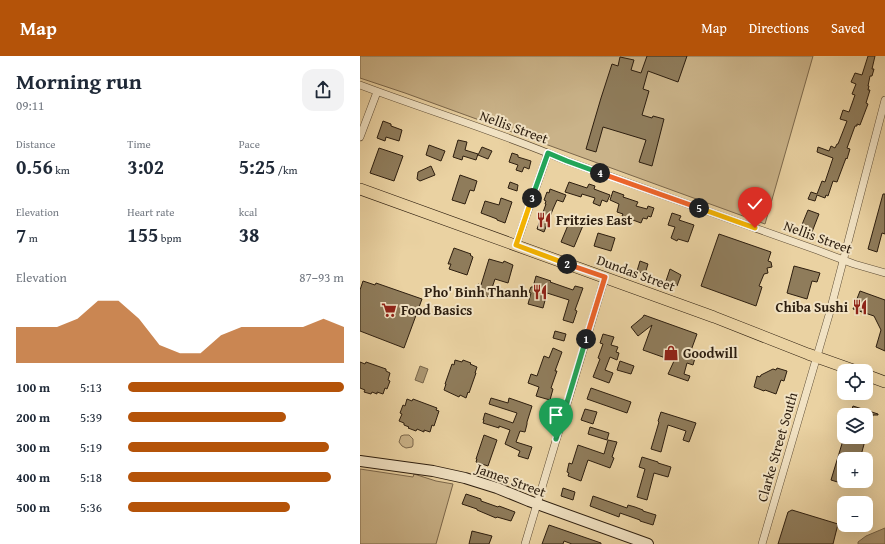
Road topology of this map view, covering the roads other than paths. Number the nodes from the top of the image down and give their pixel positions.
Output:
1 (360, 85) edge
2 (377, 92) junction
3 (885, 100) edge
4 (360, 137) edge
5 (548, 153) junction
6 (360, 189) edge
7 (516, 245) junction
8 (844, 260) junction
9 (885, 273) edge
10 (605, 277) junction
11 (817, 357) junction
12 (837, 364) edge
13 (873, 378) edge
14 (885, 382) edge
15 (360, 461) edge
16 (536, 504) junction
17 (524, 544) edge
18 (648, 544) edge
19 (762, 544) edge

1 - 2 street, Nellis Street
2 - 4 street
2 - 5 street, Nellis Street
3 - 8 street, Clarke Street South
5 - 7 street
5 - 8 street, Nellis Street
6 - 7 main road, Dundas Street
7 - 10 main road, Dundas Street
8 - 9 street, Nellis Street
8 - 11 street, Clarke Street South
10 - 11 main road, Dundas Street
10 - 16 street
11 - 12 main road, Dundas Street
11 - 19 street, Clarke Street South
13 - 14 main road
15 - 16 street, James Street
16 - 17 street
16 - 18 street, James Street

